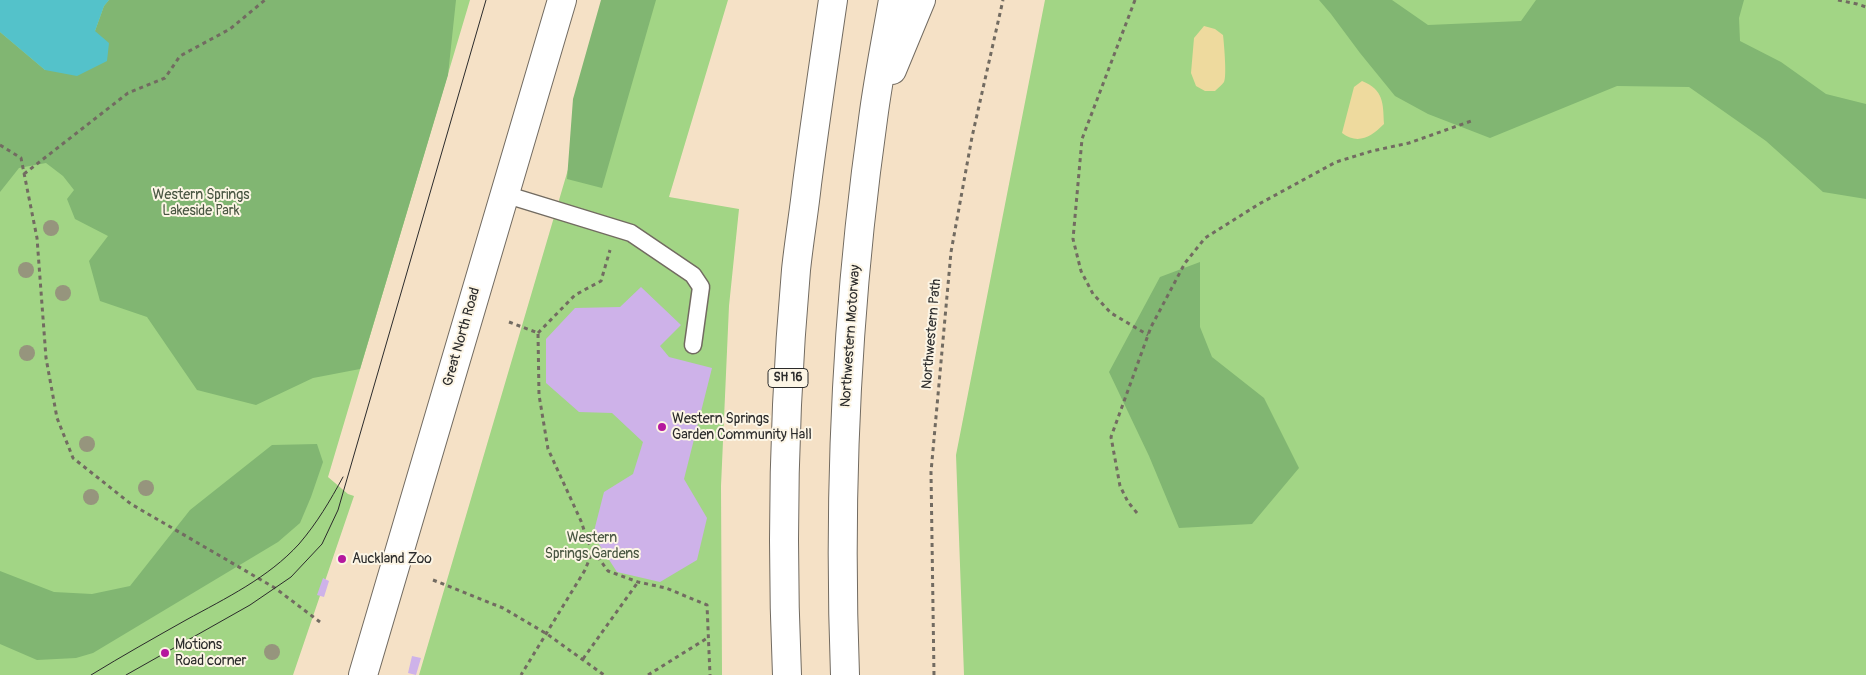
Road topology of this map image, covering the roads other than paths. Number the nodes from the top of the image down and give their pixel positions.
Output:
1 (562, 0) edge
2 (833, 0) edge
3 (893, 0) edge
4 (921, 0) edge
5 (873, 119) junction
6 (504, 194) junction
7 (693, 345) dead end
8 (363, 675) edge
9 (787, 675) edge
10 (845, 675) edge

1 - 6 main road, Great North Road
2 - 9 main road, SH 16
3 - 5 main road, Northwestern Motorway
4 - 5 main road
5 - 10 main road, Northwestern Motorway
6 - 7 lane
6 - 8 main road, Great North Road

